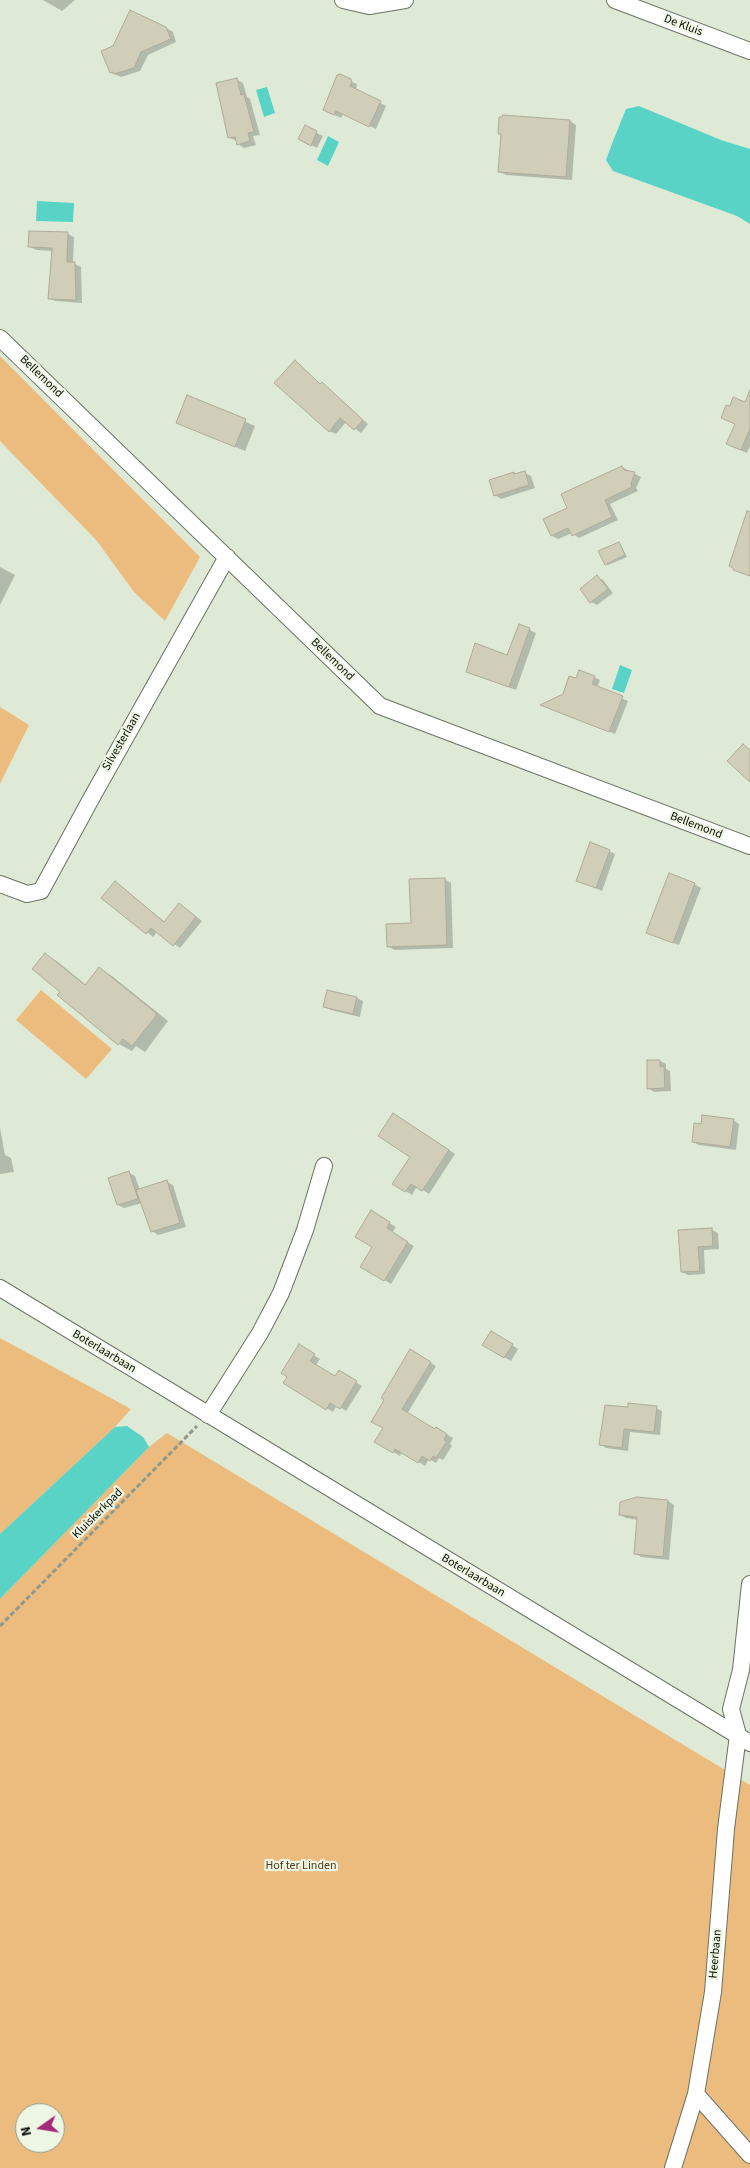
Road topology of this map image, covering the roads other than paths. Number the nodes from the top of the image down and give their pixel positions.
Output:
1 (343, 0) edge
2 (404, 0) edge
3 (615, 0) edge
4 (750, 51) edge
5 (0, 338) edge
6 (227, 557) junction
7 (750, 846) edge
8 (0, 884) edge
9 (324, 1166) dead end
10 (0, 1288) edge
11 (208, 1415) junction
12 (750, 1584) edge
13 (744, 1739) edge
14 (696, 2094) junction
15 (750, 2155) edge
16 (673, 2168) edge

1 - 2 street
3 - 4 street, De Kluis
5 - 6 street, Bellemond
6 - 7 street, Bellemond
6 - 8 street, Silvesterlaan
9 - 11 street
10 - 11 street, Boterlaarbaan
11 - 13 street, Boterlaarbaan
12 - 13 street
13 - 14 street, Heerbaan
14 - 15 street
14 - 16 street, Heerbaan

